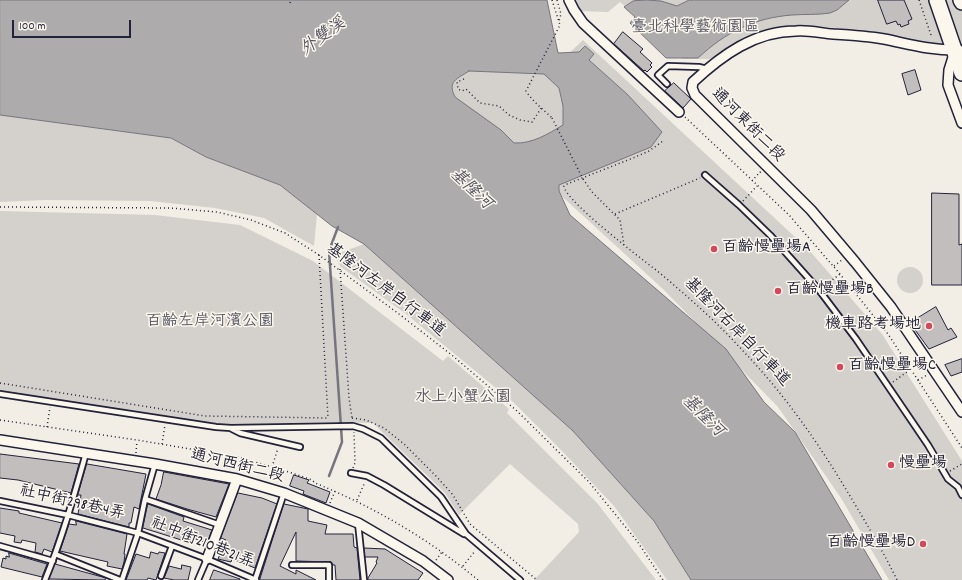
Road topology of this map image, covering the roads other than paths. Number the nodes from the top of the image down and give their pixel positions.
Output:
1 (569, 0) edge
2 (937, 0) edge
3 (958, 50) edge
4 (707, 69) junction
5 (962, 73) edge
6 (667, 84) dead end
7 (679, 112) road end
8 (962, 123) edge
9 (705, 175) road end
10 (0, 394) edge
11 (962, 412) edge
12 (231, 428) junction
13 (0, 440) edge
14 (300, 447) dead end
15 (86, 453) junction
16 (156, 464) junction
17 (350, 472) road end
18 (237, 479) junction
19 (284, 493) junction
20 (962, 495) edge
21 (145, 499) junction
22 (0, 501) edge
23 (68, 515) junction
24 (358, 523) junction
25 (220, 525) junction
26 (138, 533) junction
27 (466, 534) junction
28 (0, 546) edge
29 (172, 546) junction
30 (55, 554) junction
31 (207, 558) junction
32 (53, 561) junction
33 (292, 565) dead end
34 (161, 576) dead end
35 (45, 580) edge
36 (121, 580) edge
37 (198, 580) edge
38 (256, 580) edge
39 (329, 580) edge
40 (364, 580) edge
41 (448, 580) edge
42 (520, 580) edge

1 - 7 street
2 - 3 main road
3 - 4 street, 通河東街二段
3 - 5 main road
3 - 8 street
4 - 6 lane
4 - 11 street, 通河東街二段
9 - 20 lane
10 - 12 lane
12 - 14 lane
12 - 27 lane
13 - 15 street, 通河西街二段
15 - 16 street, 通河西街二段
15 - 23 lane
16 - 18 street, 通河西街二段
16 - 21 lane
17 - 27 lane
18 - 19 street, 通河西街二段
18 - 25 street
19 - 24 street, 通河西街二段
19 - 38 lane
21 - 25 lane
21 - 26 lane
22 - 23 lane, 社中街298巷4弄
23 - 26 lane, 社中街298巷4弄
23 - 30 lane
24 - 40 lane
24 - 41 street, 通河西街二段
25 - 31 street
26 - 29 lane, 社中街210巷21弄
26 - 36 lane
27 - 42 lane
28 - 32 lane
29 - 31 lane, 社中街210巷21弄
29 - 34 lane
30 - 32 lane
30 - 36 lane
31 - 37 lane
31 - 38 lane, 社中街210巷21弄
32 - 35 lane
33 - 39 lane

